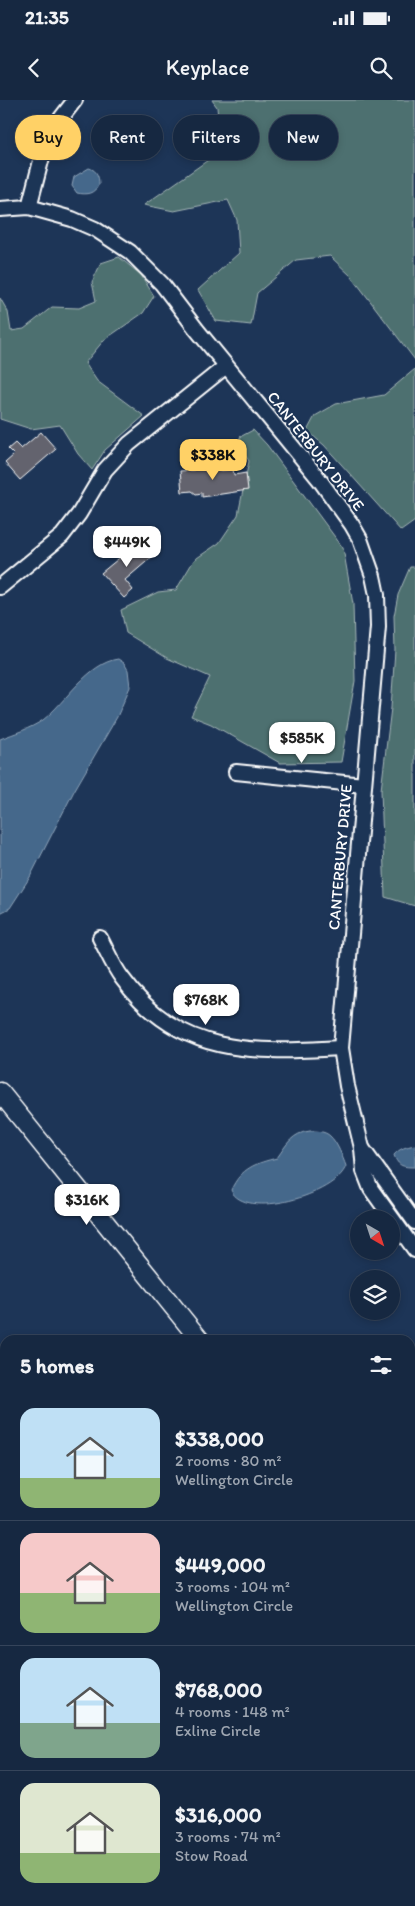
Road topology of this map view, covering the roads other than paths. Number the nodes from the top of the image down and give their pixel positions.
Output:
1 (74, 100) edge
2 (29, 207) junction
3 (0, 209) edge
4 (226, 366) junction
5 (0, 587) edge
6 (236, 772) dead end
7 (364, 785) junction
8 (100, 938) dead end
9 (341, 1048) junction
10 (0, 1092) edge
11 (362, 1148) junction
12 (386, 1210) edge
13 (411, 1217) edge
14 (400, 1229) edge
15 (415, 1250) edge
16 (196, 1335) edge

1 - 2 street
2 - 3 street, CANTERBURY DRIVE
2 - 4 street, CANTERBURY DRIVE
4 - 5 street
4 - 7 street, CANTERBURY DRIVE
6 - 7 street
7 - 9 street, CANTERBURY DRIVE
8 - 9 street
9 - 11 street, CANTERBURY DRIVE
10 - 16 street
11 - 12 street, CANTERBURY DRIVE
11 - 13 street, CANTERBURY DRIVE
14 - 15 street, CANTERBURY DRIVE

